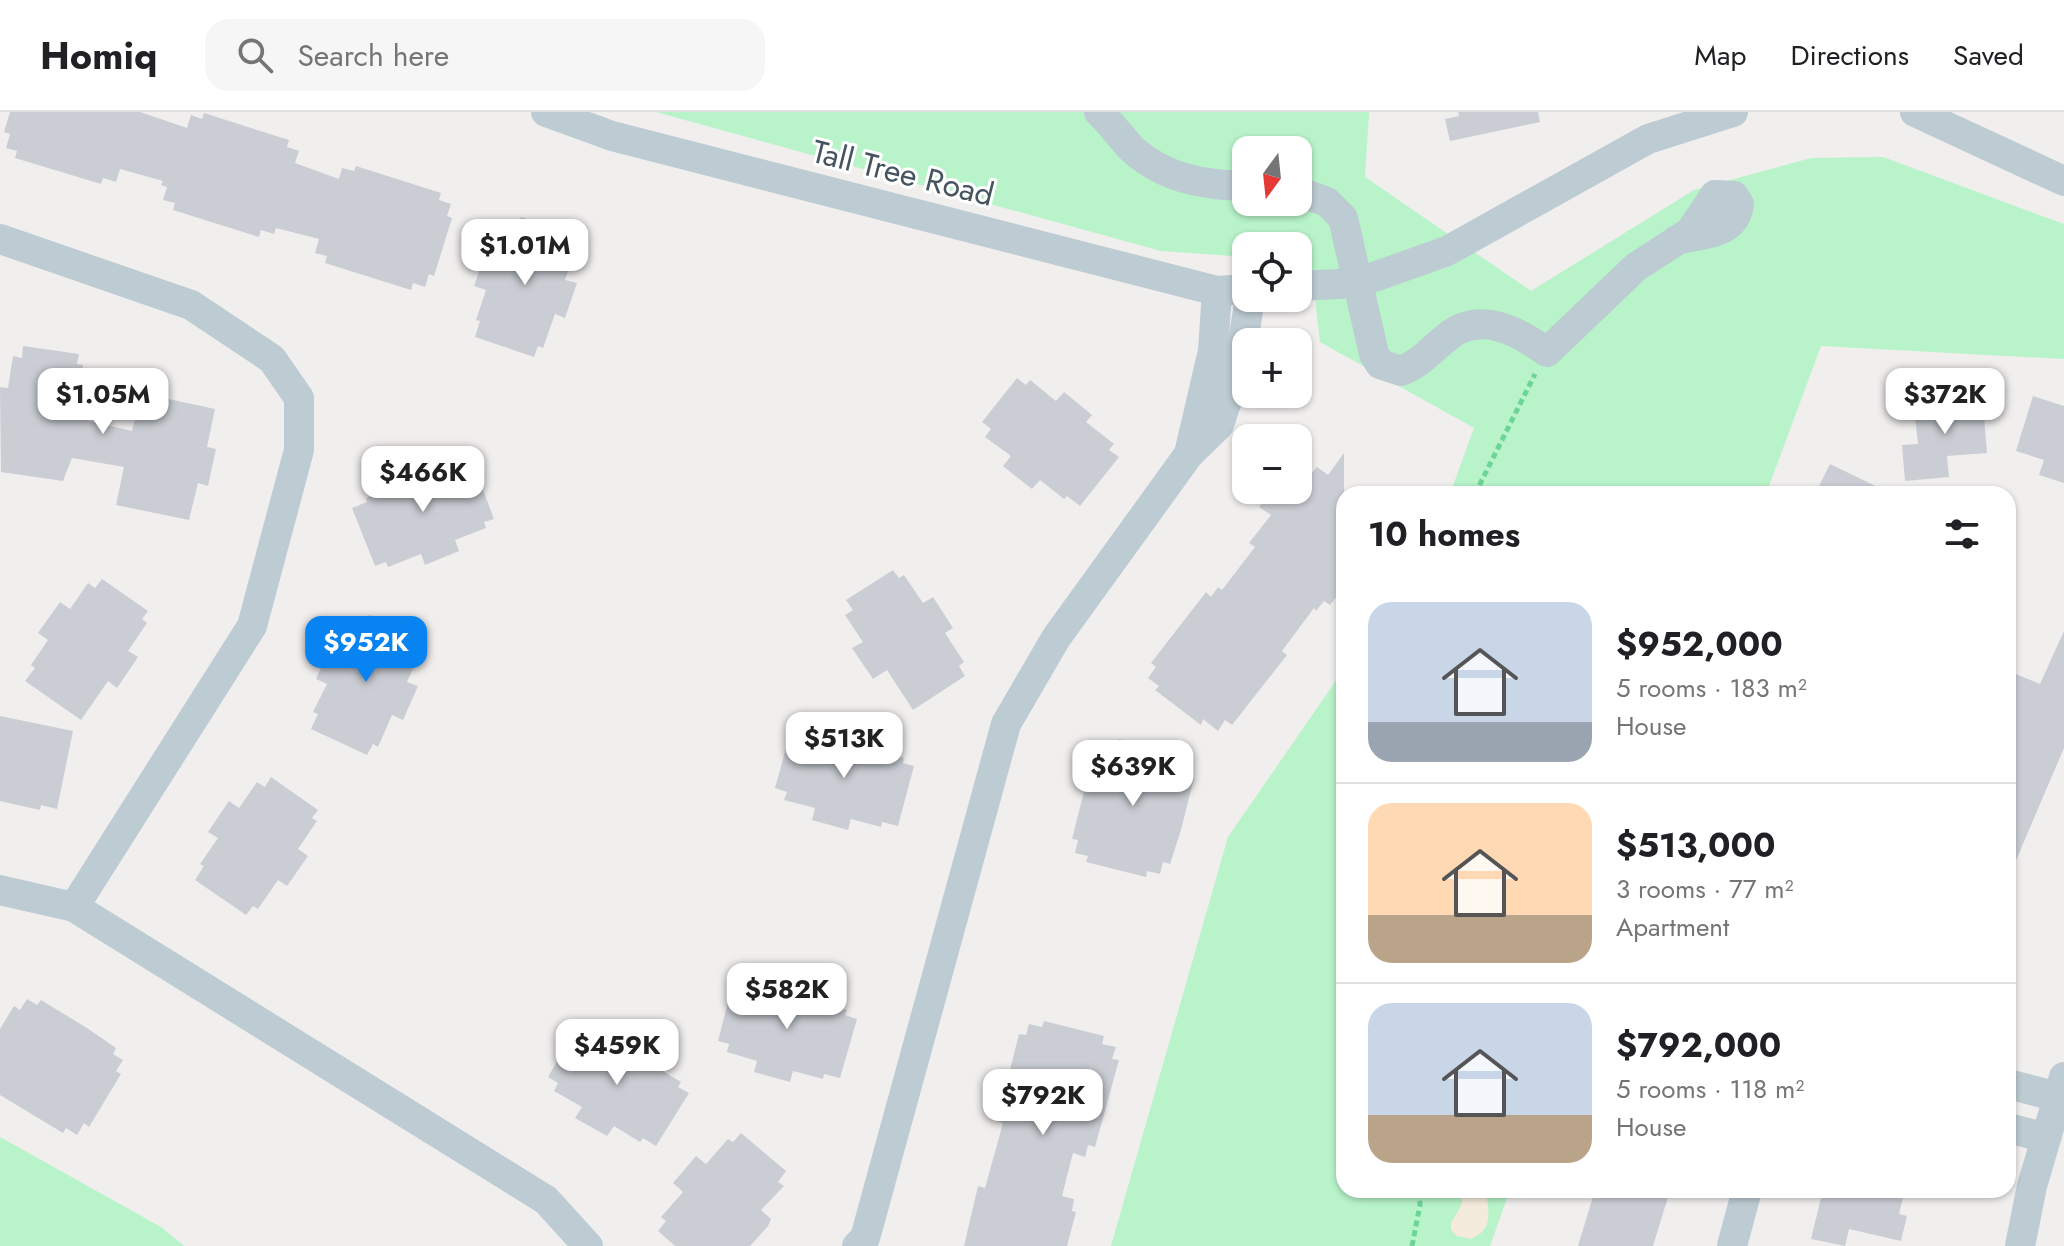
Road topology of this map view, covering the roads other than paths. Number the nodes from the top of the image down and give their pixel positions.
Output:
1 (546, 112) edge
2 (1099, 112) edge
3 (1733, 112) edge
4 (1915, 112) edge
5 (1685, 119) edge
6 (1643, 125) edge
7 (2064, 181) edge
8 (1232, 185) edge
9 (1312, 196) edge
10 (0, 239) edge
11 (1677, 240) dead end
12 (1357, 283) junction
13 (1312, 285) edge
14 (1232, 290) edge
15 (1245, 312) edge
16 (1221, 376) junction
17 (0, 890) edge
18 (74, 907) junction
19 (2016, 1084) edge
20 (2061, 1087) edge
21 (2016, 1130) edge
22 (2046, 1138) junction
23 (1745, 1198) edge
24 (588, 1246) edge
25 (857, 1246) edge
26 (1732, 1246) edge
27 (2020, 1246) edge

1 - 14 street, Tall Tree Road
2 - 8 street
3 - 5 street
4 - 7 street
5 - 6 street
6 - 12 street
9 - 12 street
10 - 18 street
11 - 12 street
12 - 13 street
14 - 16 street
15 - 16 street
16 - 25 street
17 - 18 street
18 - 24 street
19 - 20 street
20 - 22 street
21 - 22 street
22 - 27 street
23 - 26 street

